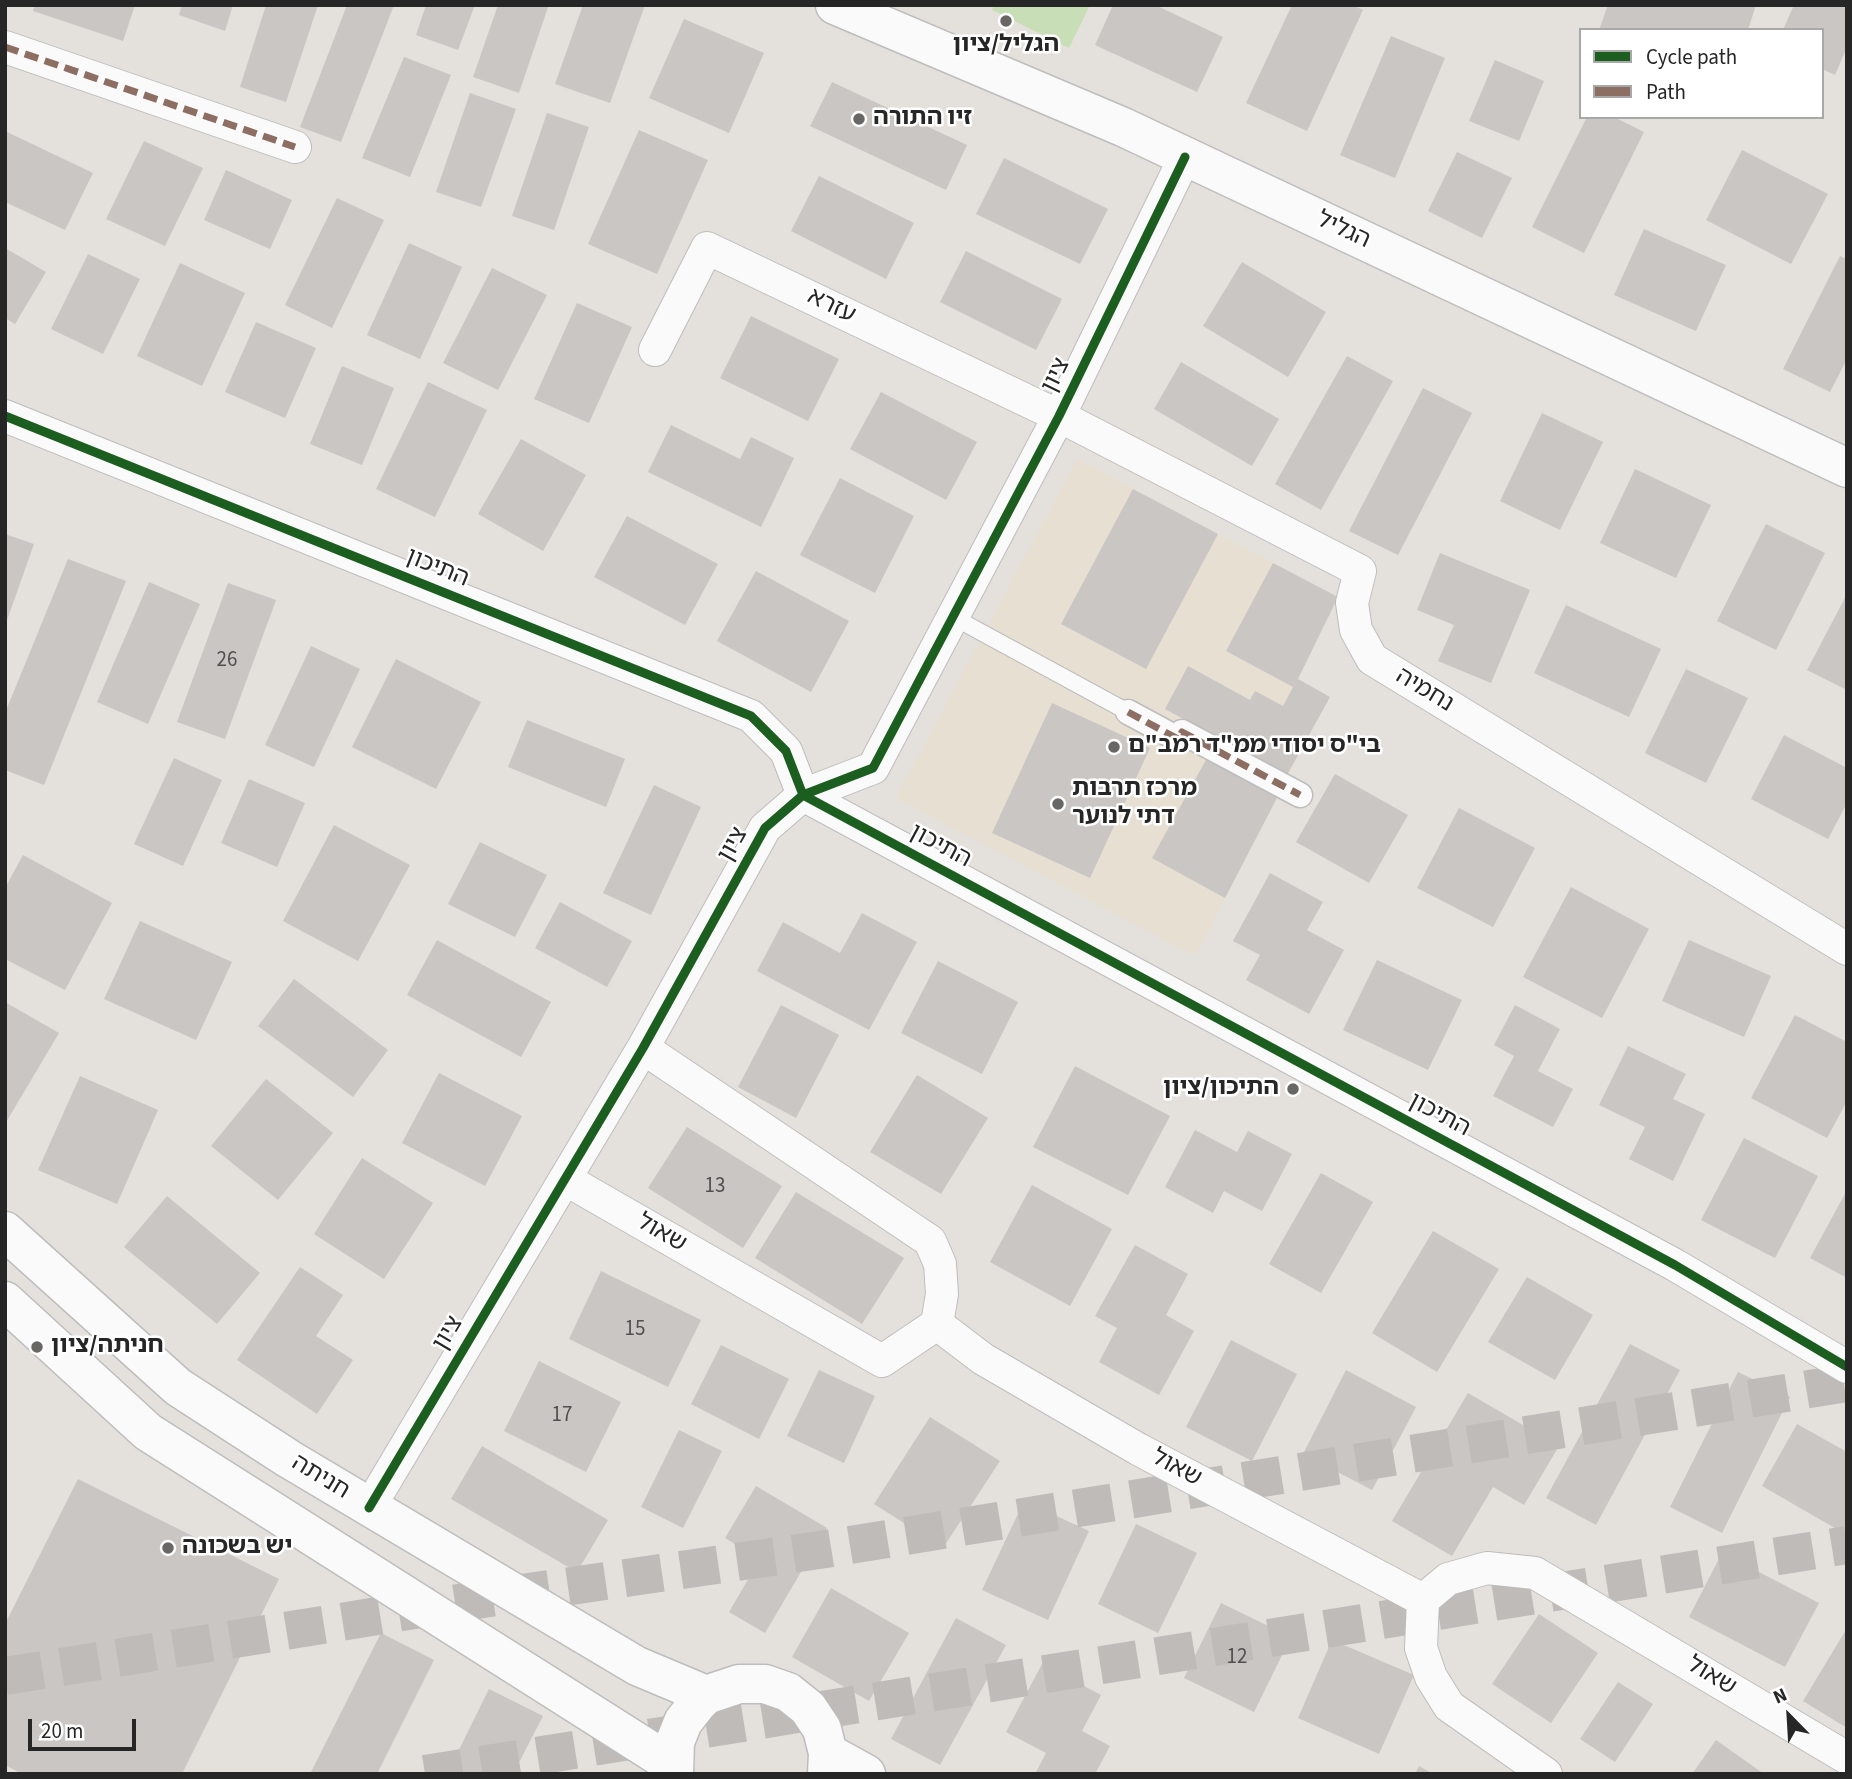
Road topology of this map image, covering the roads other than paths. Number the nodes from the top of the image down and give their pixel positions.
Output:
1 (835, 5) edge
2 (5, 47) edge
3 (295, 148) dead end
4 (1185, 157) junction
5 (655, 350) dead end
6 (5, 416) edge
7 (1059, 416) junction
8 (1847, 468) edge
9 (954, 618) junction
10 (1128, 712) joint
11 (803, 795) junction
12 (1300, 795) dead end
13 (1847, 949) edge
14 (643, 1048) junction
15 (565, 1179) junction
16 (5, 1231) edge
17 (5, 1301) edge
18 (937, 1324) junction
19 (1847, 1367) edge
20 (369, 1508) junction
21 (1423, 1600) junction
22 (706, 1695) junction
23 (1847, 1758) edge
24 (828, 1763) edge
25 (674, 1769) edge
26 (866, 1774) edge
27 (1546, 1774) edge

1 - 4 street, הגליל
2 - 3 street
4 - 7 street, ציון
4 - 8 street, הגליל
5 - 7 street, עזרא
6 - 11 street, התיכון
7 - 9 street, ציון
7 - 13 street, נחמיה
9 - 10 lane
9 - 11 street, ציון
10 - 12 street
11 - 14 street, ציון
11 - 19 street, התיכון
14 - 15 street, ציון
14 - 18 street
15 - 18 street, שאול
15 - 20 street, ציון
16 - 20 street, חניתה
17 - 25 street
18 - 21 street, שאול
20 - 22 street, חניתה
21 - 23 street, שאול
21 - 27 street
22 - 24 street
22 - 25 street
24 - 26 street

